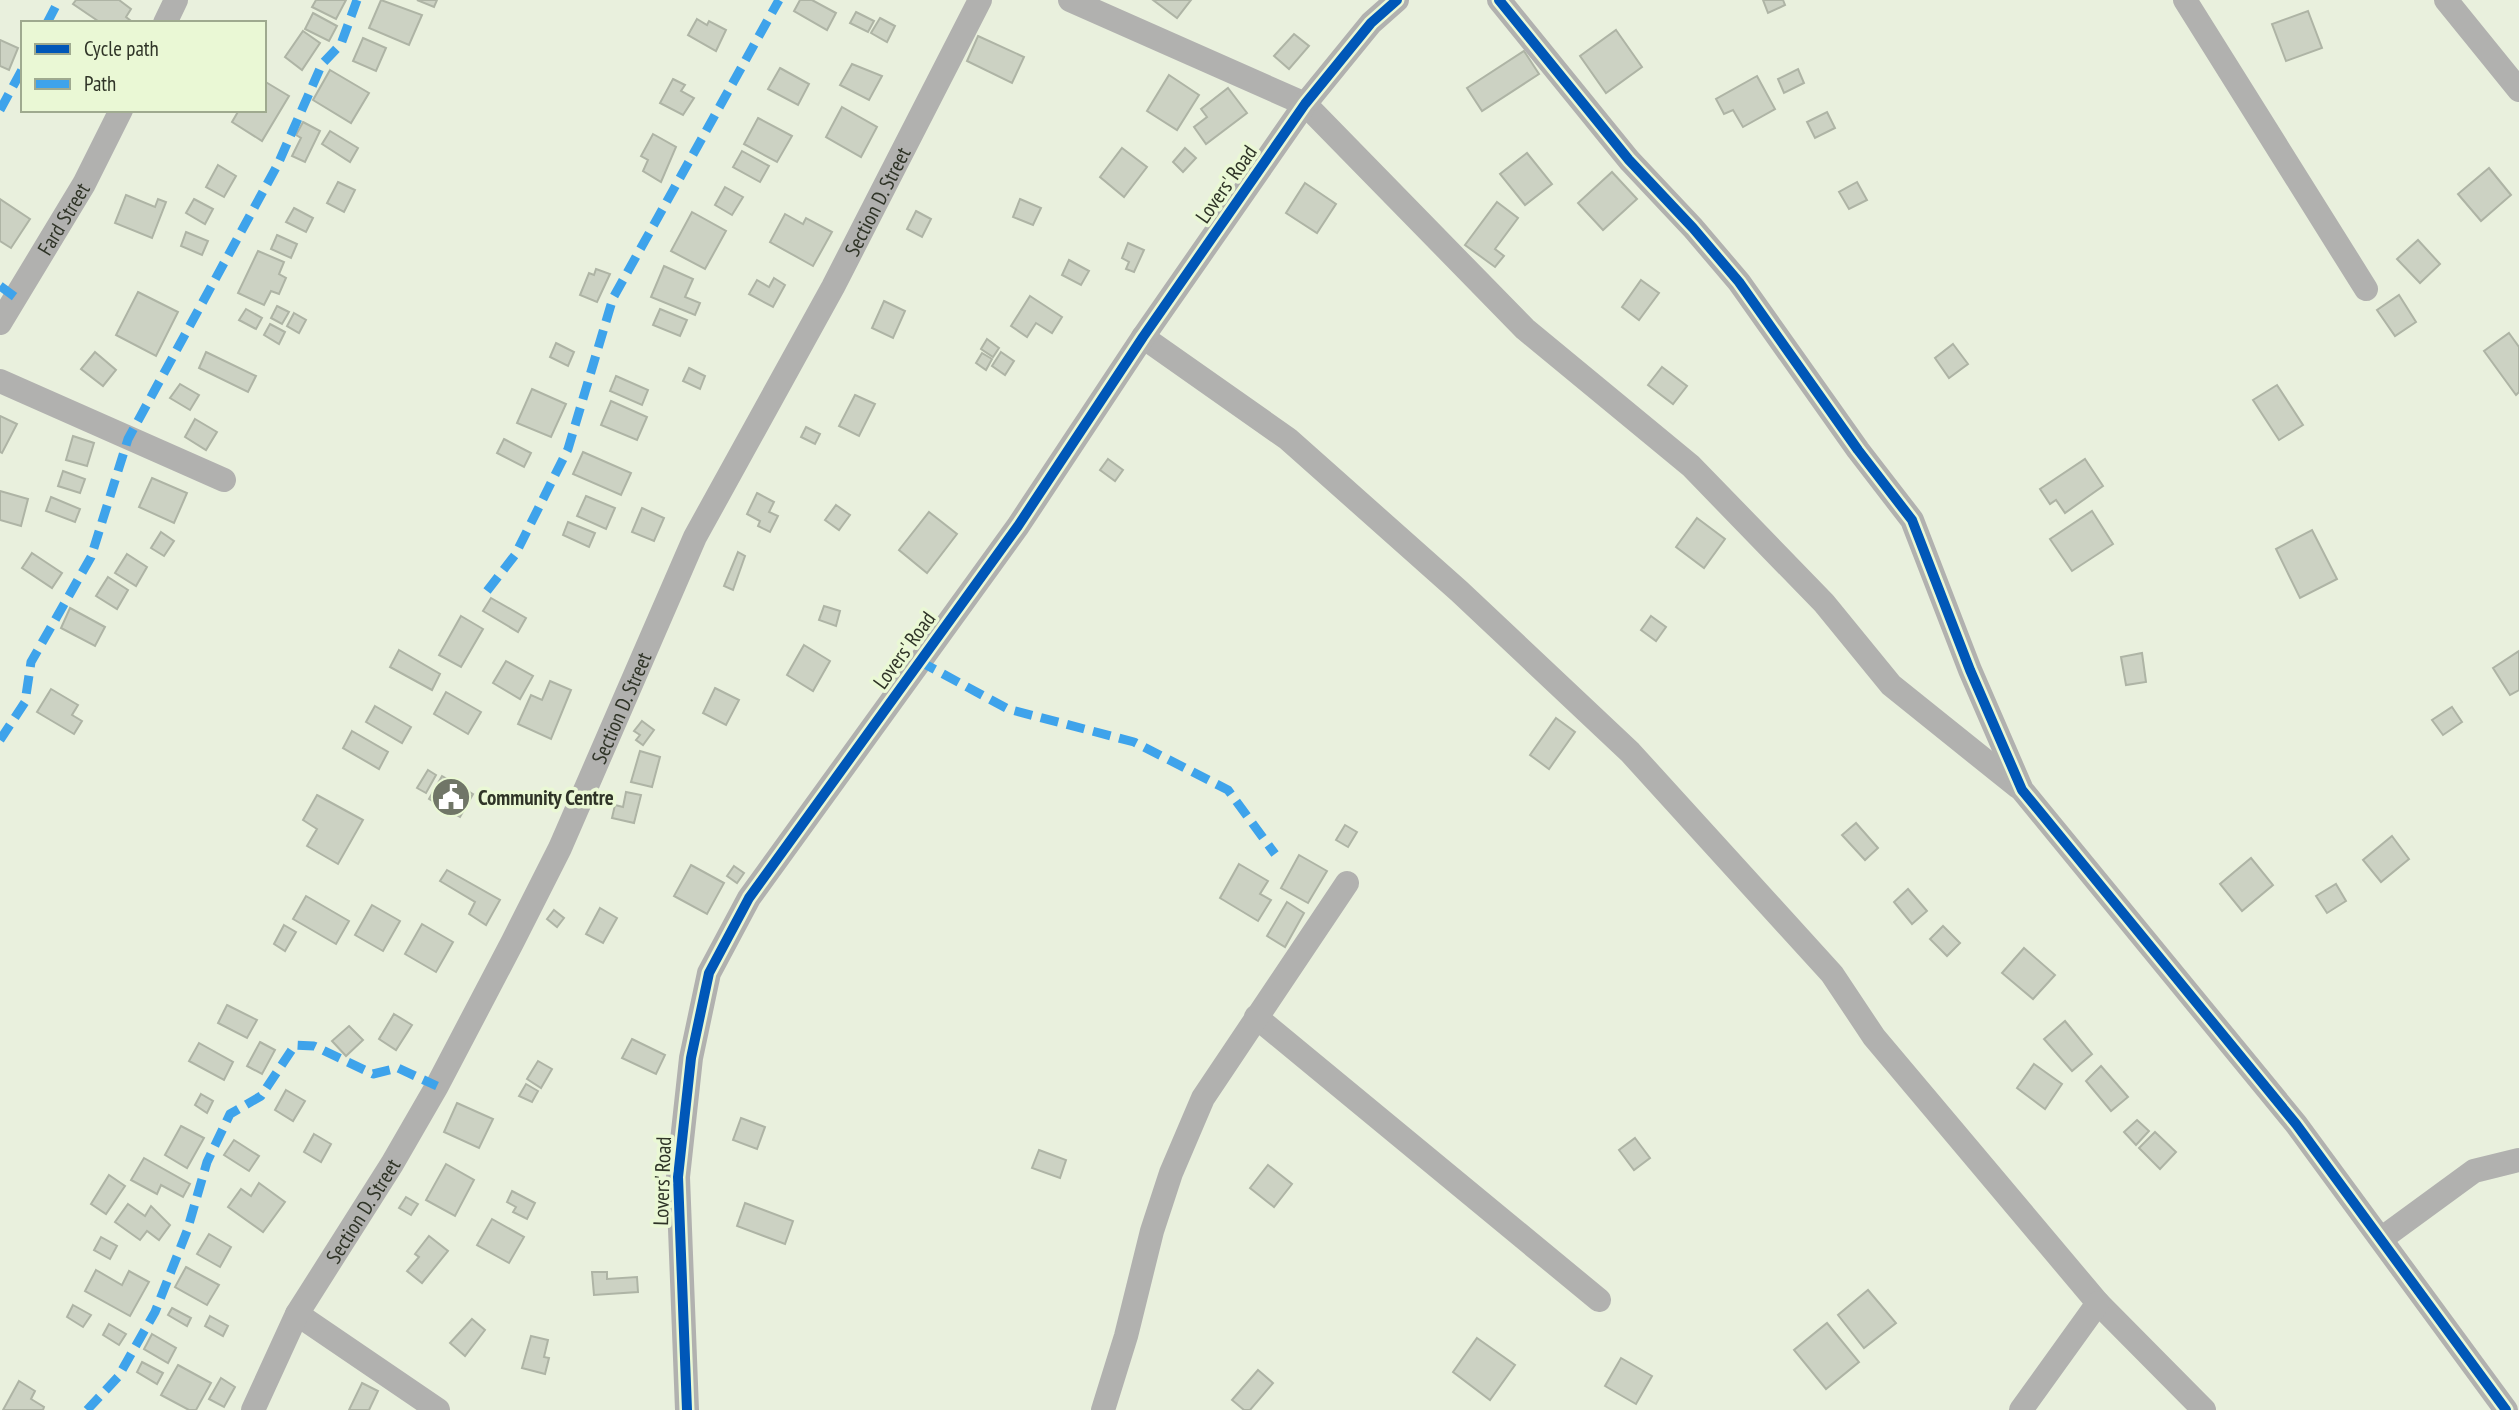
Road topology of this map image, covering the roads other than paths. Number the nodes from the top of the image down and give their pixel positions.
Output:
1 (176, 0) edge
2 (980, 0) edge
3 (1070, 0) edge
4 (1397, 0) edge
5 (1499, 0) edge
6 (2185, 0) edge
7 (2446, 0) edge
8 (166, 21) edge
9 (2519, 90) edge
10 (1305, 104) junction
11 (120, 112) edge
12 (2366, 289) dead end
13 (0, 323) edge
14 (1143, 337) junction
15 (0, 381) edge
16 (224, 480) dead end
17 (2022, 790) junction
18 (1347, 883) dead end
19 (1256, 1017) junction
20 (2519, 1160) edge
21 (2381, 1239) junction
22 (1599, 1300) dead end
23 (2098, 1303) junction
24 (297, 1314) junction
25 (2180, 1400) edge
26 (253, 1410) edge
27 (438, 1410) edge
28 (687, 1410) edge
29 (1103, 1410) edge
30 (2021, 1410) edge
31 (2204, 1410) edge
32 (2506, 1410) edge

1 - 8 street
2 - 24 street, Section D. Street
3 - 10 street
4 - 10 street, Lovers' Road
5 - 17 street
6 - 12 street
7 - 9 street
10 - 14 street, Lovers' Road
10 - 17 street
11 - 13 street, Fard Street
14 - 23 street
14 - 28 street, Lovers' Road
15 - 16 street
17 - 21 street
18 - 19 street
19 - 22 street
19 - 29 street
20 - 21 street
21 - 32 street
23 - 25 street
23 - 30 street
24 - 26 street, Section D. Street
24 - 27 street
25 - 31 street

